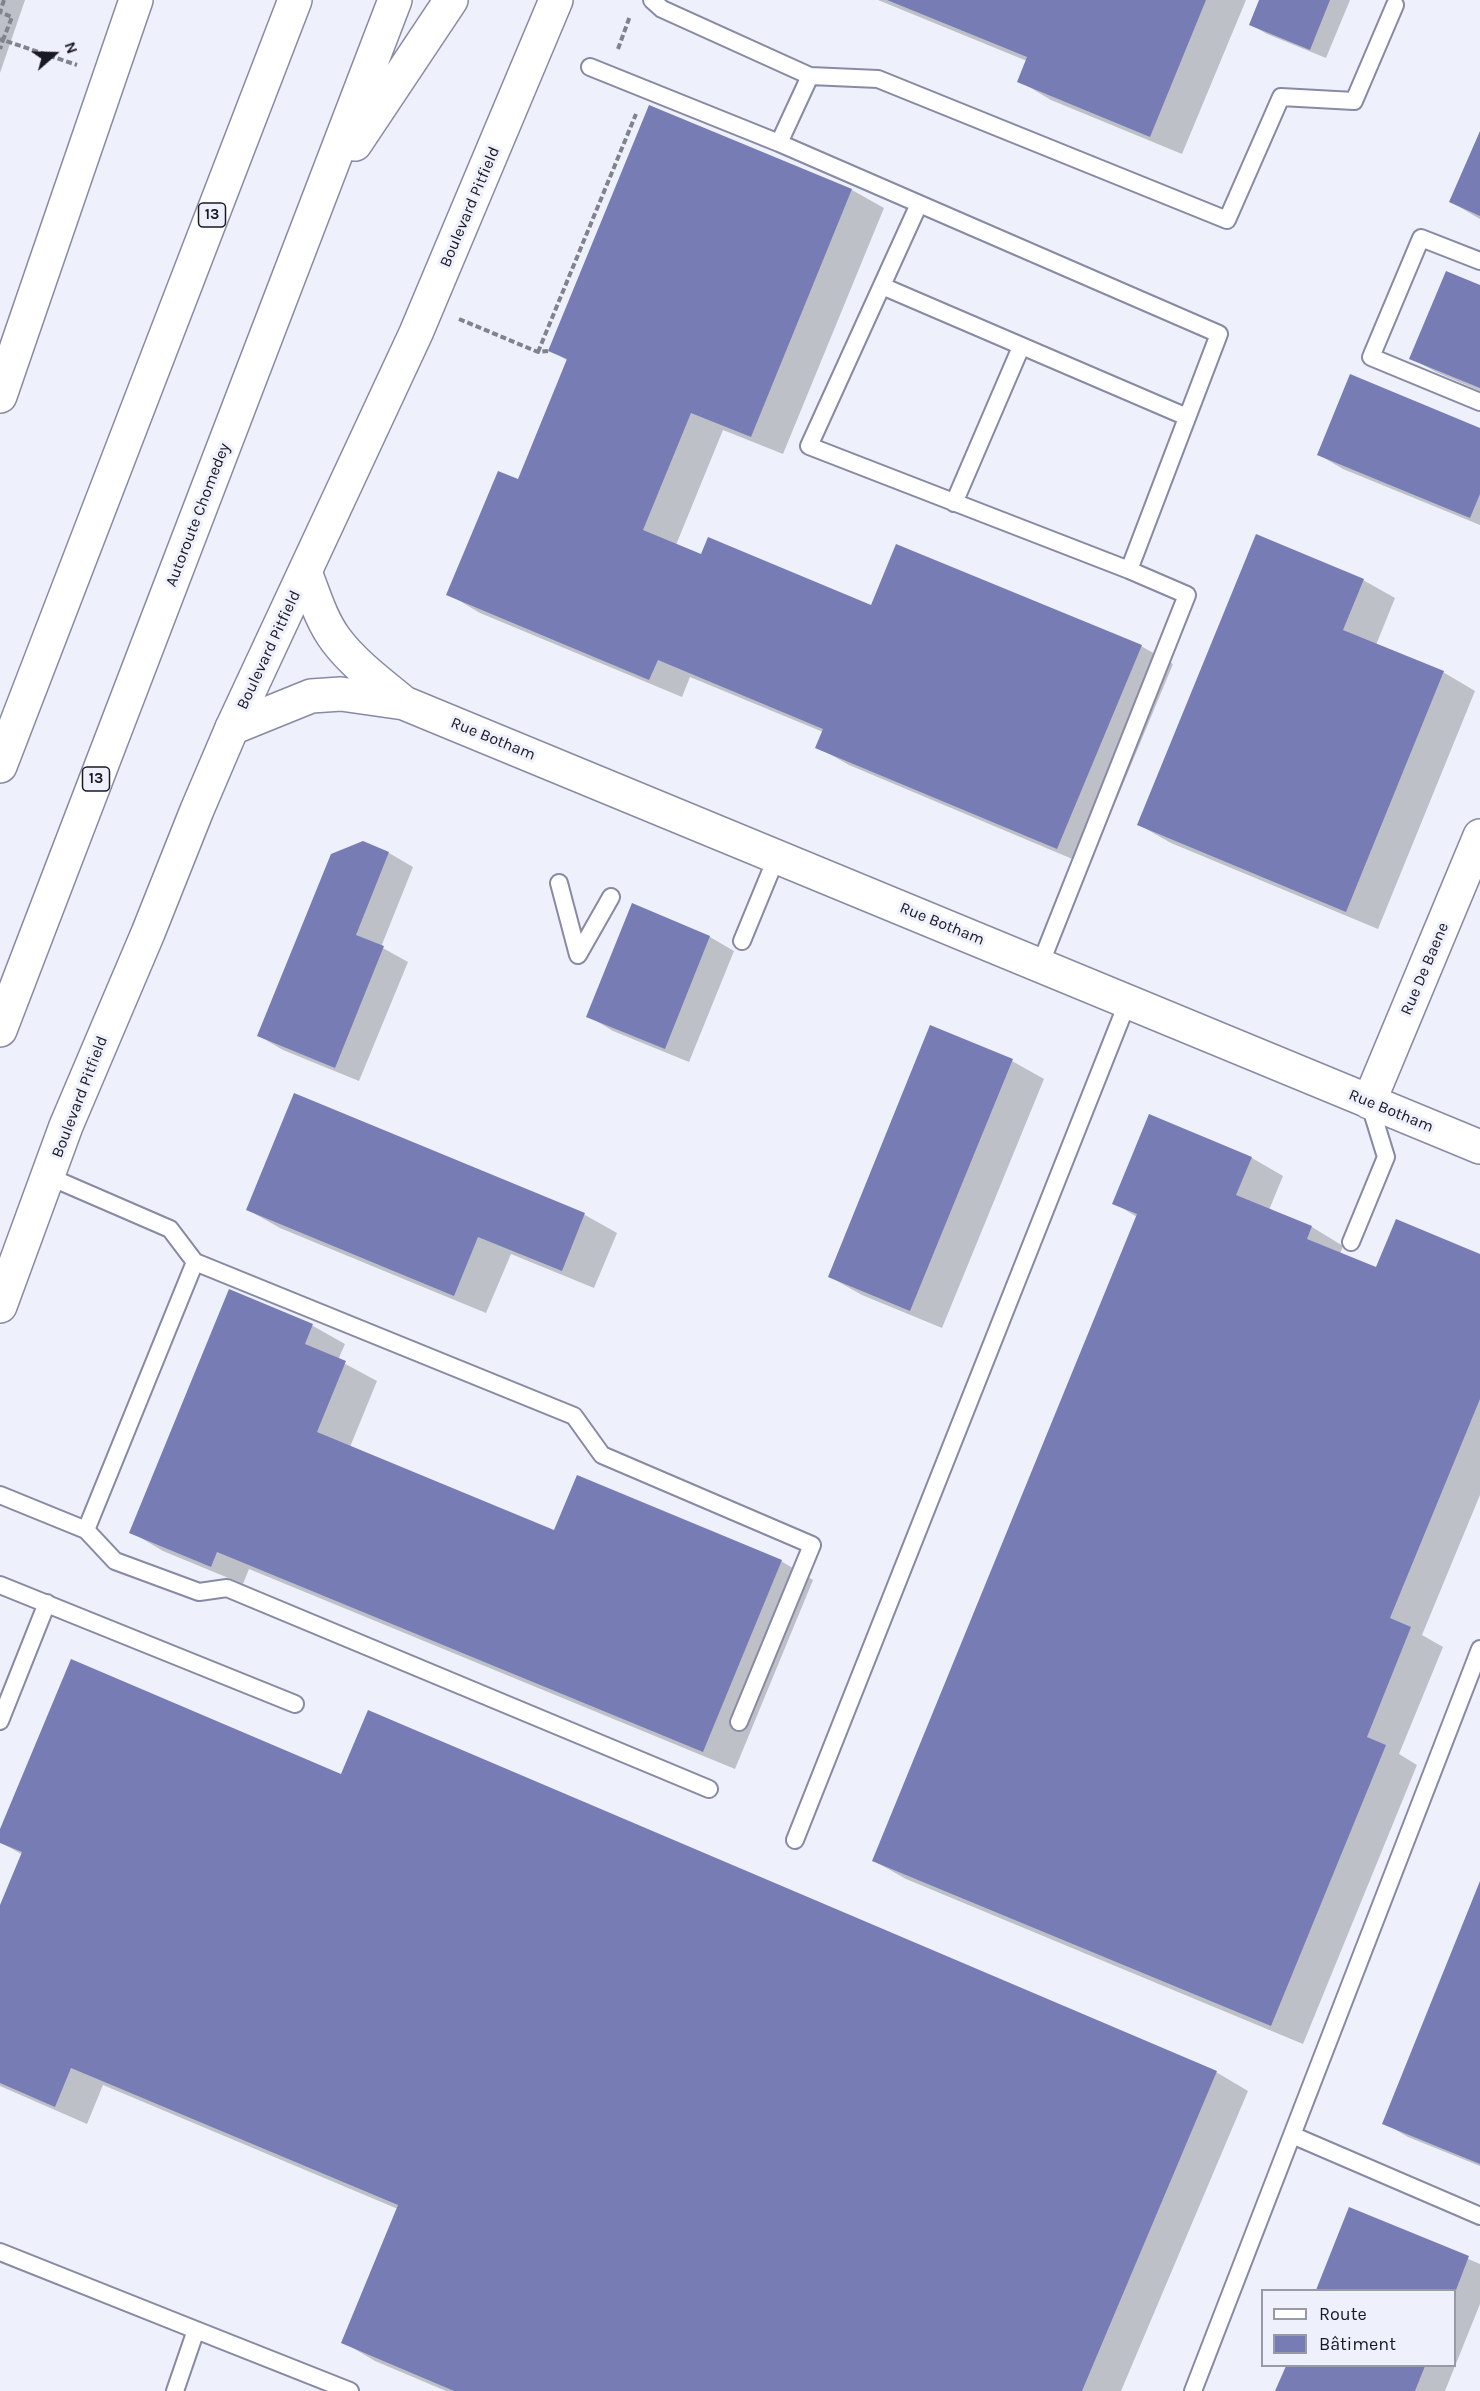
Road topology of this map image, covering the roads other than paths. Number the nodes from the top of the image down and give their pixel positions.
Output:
1 (136, 0) edge
2 (295, 0) edge
3 (395, 0) edge
4 (451, 0) edge
5 (556, 0) edge
6 (652, 0) edge
7 (1395, 5) dead end
8 (590, 67) dead end
9 (810, 76) junction
10 (779, 143) junction
11 (322, 193) junction
12 (919, 204) junction
13 (1480, 261) edge
14 (882, 286) junction
15 (1022, 346) junction
16 (3, 376) edge
17 (1480, 402) edge
18 (1187, 417) junction
19 (954, 503) junction
20 (1129, 570) junction
21 (305, 572) junction
22 (404, 703) junction
23 (232, 728) junction
24 (0, 766) edge
25 (1480, 836) edge
26 (777, 856) junction
27 (559, 883) dead end
28 (611, 897) dead end
29 (742, 941) dead end
30 (1040, 965) junction
31 (1128, 1001) junction
32 (0, 1030) edge
33 (1369, 1102) junction
34 (1480, 1147) edge
35 (50, 1177) junction
36 (1351, 1242) dead end
37 (195, 1262) junction
38 (0, 1306) edge
39 (0, 1495) edge
40 (86, 1530) junction
41 (0, 1585) edge
42 (47, 1603) junction
43 (1480, 1649) edge
44 (295, 1704) dead end
45 (0, 1720) edge
46 (739, 1722) dead end
47 (709, 1789) dead end
48 (795, 1840) dead end
49 (1292, 2135) junction
50 (1480, 2216) edge
51 (0, 2252) edge
52 (196, 2330) junction
53 (175, 2391) edge
54 (350, 2391) edge
55 (1193, 2391) edge

1 - 16 main road
2 - 24 main road, 13
3 - 11 main road, Autoroute Chomedey / 13
4 - 11 main road
5 - 21 main road, Boulevard Pitfield
6 - 9 lane
7 - 9 lane
8 - 10 lane
9 - 10 lane
10 - 12 lane
11 - 32 main road, Autoroute Chomedey / 13
12 - 14 lane
12 - 18 lane
13 - 17 lane
14 - 15 lane
14 - 19 lane
15 - 18 lane
15 - 19 lane
18 - 20 lane
19 - 20 lane
20 - 30 lane
21 - 22 main road, Rue Botham
21 - 23 main road, Boulevard Pitfield
22 - 23 main road, Rue Botham
22 - 26 main road, Rue Botham
23 - 35 main road, Boulevard Pitfield
25 - 33 main road, Rue De Baene
26 - 29 lane
26 - 30 main road, Rue Botham
27 - 28 lane
30 - 31 main road, Rue Botham
31 - 33 main road, Rue Botham
31 - 48 lane
33 - 34 main road, Rue Botham
33 - 36 lane
35 - 37 lane
35 - 38 main road, Boulevard Pitfield
37 - 40 lane
37 - 46 lane
39 - 40 lane
40 - 47 lane
41 - 42 lane
42 - 44 lane
42 - 45 lane
43 - 49 lane
49 - 50 lane
49 - 55 lane
51 - 52 lane
52 - 53 lane
52 - 54 lane

